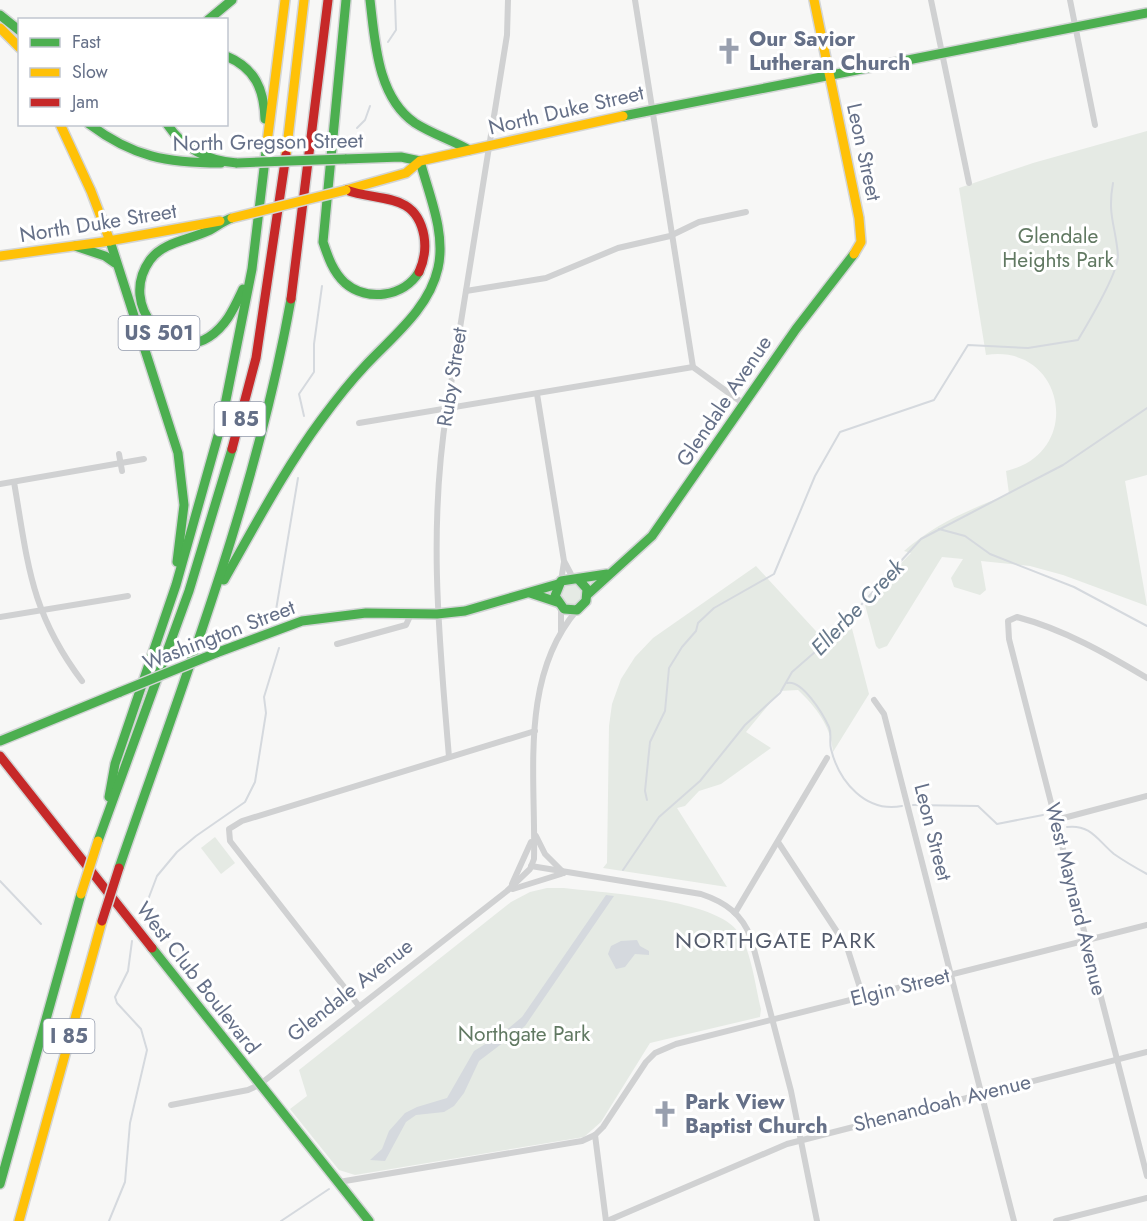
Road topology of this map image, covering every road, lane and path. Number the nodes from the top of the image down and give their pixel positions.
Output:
1 (232, 0) edge
2 (285, 0) edge
3 (304, 0) edge
4 (327, 0) edge
5 (346, 0) edge
6 (370, 0) edge
7 (508, 0) edge
8 (635, 0) edge
9 (814, 0) edge
10 (932, 0) edge
11 (1070, 0) edge
12 (1147, 13) edge
13 (0, 15) edge
14 (210, 18) edge
15 (1075, 27) junction
16 (0, 28) edge
17 (18, 29) edge
18 (18, 46) edge
19 (942, 52) junction
20 (228, 57) edge
21 (829, 75) junction
22 (651, 109) junction
23 (1095, 125) dead end
24 (61, 126) edge
25 (92, 126) edge
26 (169, 126) edge
27 (268, 132) junction
28 (490, 146) junction
29 (469, 150) junction
30 (420, 161) junction
31 (225, 163) junction
32 (969, 183) dead end
33 (346, 190) junction
34 (746, 212) dead end
35 (220, 221) junction
36 (670, 236) junction
37 (110, 241) junction
38 (254, 242) junction
39 (861, 242) joint
40 (75, 246) junction
41 (0, 256) edge
42 (115, 262) junction
43 (466, 291) junction
44 (693, 368) junction
45 (537, 394) junction
46 (744, 404) junction
47 (447, 409) junction
48 (359, 423) dead end
49 (119, 454) dead end
50 (144, 459) dead end
51 (121, 463) junction
52 (122, 471) dead end
53 (14, 482) junction
54 (0, 484) edge
55 (564, 561) junction
56 (609, 573) junction
57 (576, 579) junction
58 (560, 583) junction
59 (171, 593) junction
60 (530, 593) junction
61 (587, 595) junction
62 (128, 596) dead end
63 (214, 596) junction
64 (559, 605) junction
65 (40, 610) junction
66 (577, 610) junction
67 (411, 614) junction
68 (437, 614) junction
69 (0, 617) edge
70 (561, 632) junction
71 (337, 644) dead end
72 (1147, 678) edge
73 (82, 681) dead end
74 (874, 700) dead end
75 (535, 731) junction
76 (0, 741) edge
77 (0, 756) edge
78 (449, 757) junction
79 (827, 758) dead end
80 (1147, 796) edge
81 (1056, 820) junction
82 (104, 821) junction
83 (534, 833) junction
84 (778, 842) junction
85 (531, 866) junction
86 (564, 873) junction
87 (507, 891) junction
88 (735, 913) junction
89 (1147, 925) edge
90 (1087, 940) junction
91 (951, 975) junction
92 (864, 997) junction
93 (359, 1006) junction
94 (772, 1020) junction
95 (1147, 1052) edge
96 (1117, 1059) junction
97 (260, 1085) junction
98 (982, 1093) junction
99 (171, 1105) dead end
100 (595, 1135) junction
101 (801, 1140) junction
102 (1147, 1176) edge
103 (339, 1182) junction
104 (0, 1184) edge
105 (1147, 1198) edge
106 (19, 1221) edge
107 (369, 1221) edge
108 (607, 1221) edge
109 (817, 1221) edge
110 (1014, 1221) edge
111 (1056, 1221) edge

1 - 14 main road
2 - 27 main road, US 501
3 - 82 main road, I 85
4 - 63 main road, I 85
5 - 33 main road
6 - 29 main road
7 - 28 street, Ruby Street
8 - 22 street
9 - 21 main road, Leon Street
10 - 19 street
11 - 15 street
12 - 15 main road, North Duke Street / US 501
13 - 17 main road
15 - 19 main road, North Duke Street / US 501
15 - 23 street
16 - 18 main road
19 - 21 main road, North Duke Street / US 501
19 - 32 street
20 - 27 main road
21 - 22 main road, North Duke Street / US 501
21 - 39 main road, Leon Street
22 - 28 main road, North Duke Street / US 501
22 - 36 street
24 - 37 main road
25 - 31 main road, North Gregson Street
26 - 31 main road
27 - 38 main road, US 501
28 - 29 main road, North Duke Street / US 501
28 - 43 street, Ruby Street
29 - 30 main road, North Duke Street / US 501
30 - 31 main road, North Gregson Street / US 501, bridge
30 - 33 main road, North Duke Street / US 501
30 - 63 main road
33 - 35 main road, North Duke Street / US 501, bridge
34 - 36 street
35 - 37 main road, North Duke Street
35 - 38 main road, US 501
36 - 43 street
36 - 44 street
37 - 40 main road, North Duke Street
37 - 42 main road
38 - 59 main road
39 - 46 main road, Glendale Avenue
40 - 41 main road, North Duke Street
40 - 42 main road
42 - 59 main road
43 - 47 street, Ruby Street
44 - 45 street
44 - 46 street
45 - 47 street
45 - 55 street
46 - 56 main road, Glendale Avenue
47 - 48 street
47 - 68 street, Ruby Street
49 - 51 street
50 - 51 street
51 - 52 street
51 - 53 street
53 - 54 street
53 - 65 street
55 - 57 street
55 - 58 street
56 - 57 main road, Glendale Avenue
56 - 61 main road, Glendale Avenue
57 - 58 main road
57 - 61 main road
58 - 60 main road, Washington Street
58 - 64 main road
59 - 82 main road
60 - 64 main road
60 - 68 main road, Washington Street
61 - 66 main road
62 - 65 street
63 - 106 main road, I 85, bridge
64 - 66 main road
64 - 70 street, Glendale Avenue
65 - 69 street
65 - 73 street
66 - 70 street, Glendale Avenue
67 - 68 main road, Washington Street
67 - 71 street
67 - 76 main road, Washington Street, bridge
68 - 78 street, Ruby Street
70 - 75 street, Glendale Avenue
72 - 81 street, West Maynard Avenue
74 - 91 street, Leon Street
75 - 78 street
75 - 83 street, Glendale Avenue
77 - 97 main road, West Club Boulevard
78 - 93 street
79 - 84 street
80 - 81 street
81 - 90 street, West Maynard Avenue
82 - 104 main road, I 85, bridge
83 - 85 street, Glendale Avenue
83 - 86 street
83 - 87 street, Glendale Avenue
84 - 88 street
84 - 92 street
85 - 86 street
85 - 87 street, Glendale Avenue
86 - 87 street, Glendale Avenue
86 - 88 street
87 - 93 street, Glendale Avenue
88 - 94 street
89 - 90 street, Elgin Street
90 - 91 street, Elgin Street
90 - 96 street, West Maynard Avenue
91 - 92 street, Elgin Street
91 - 98 street, Leon Street
92 - 94 street, Elgin Street
93 - 97 street, Glendale Avenue
94 - 100 street, Elgin Street
94 - 101 street
95 - 96 street, Shenandoah Avenue
96 - 98 street, Shenandoah Avenue
96 - 102 street, West Maynard Avenue
97 - 99 street, Glendale Avenue
97 - 103 main road, West Club Boulevard
98 - 101 street, Shenandoah Avenue
98 - 110 street, Leon Street
100 - 103 street
100 - 108 street
101 - 108 street, Shenandoah Avenue
101 - 109 street
103 - 107 main road, West Club Boulevard
105 - 111 street

